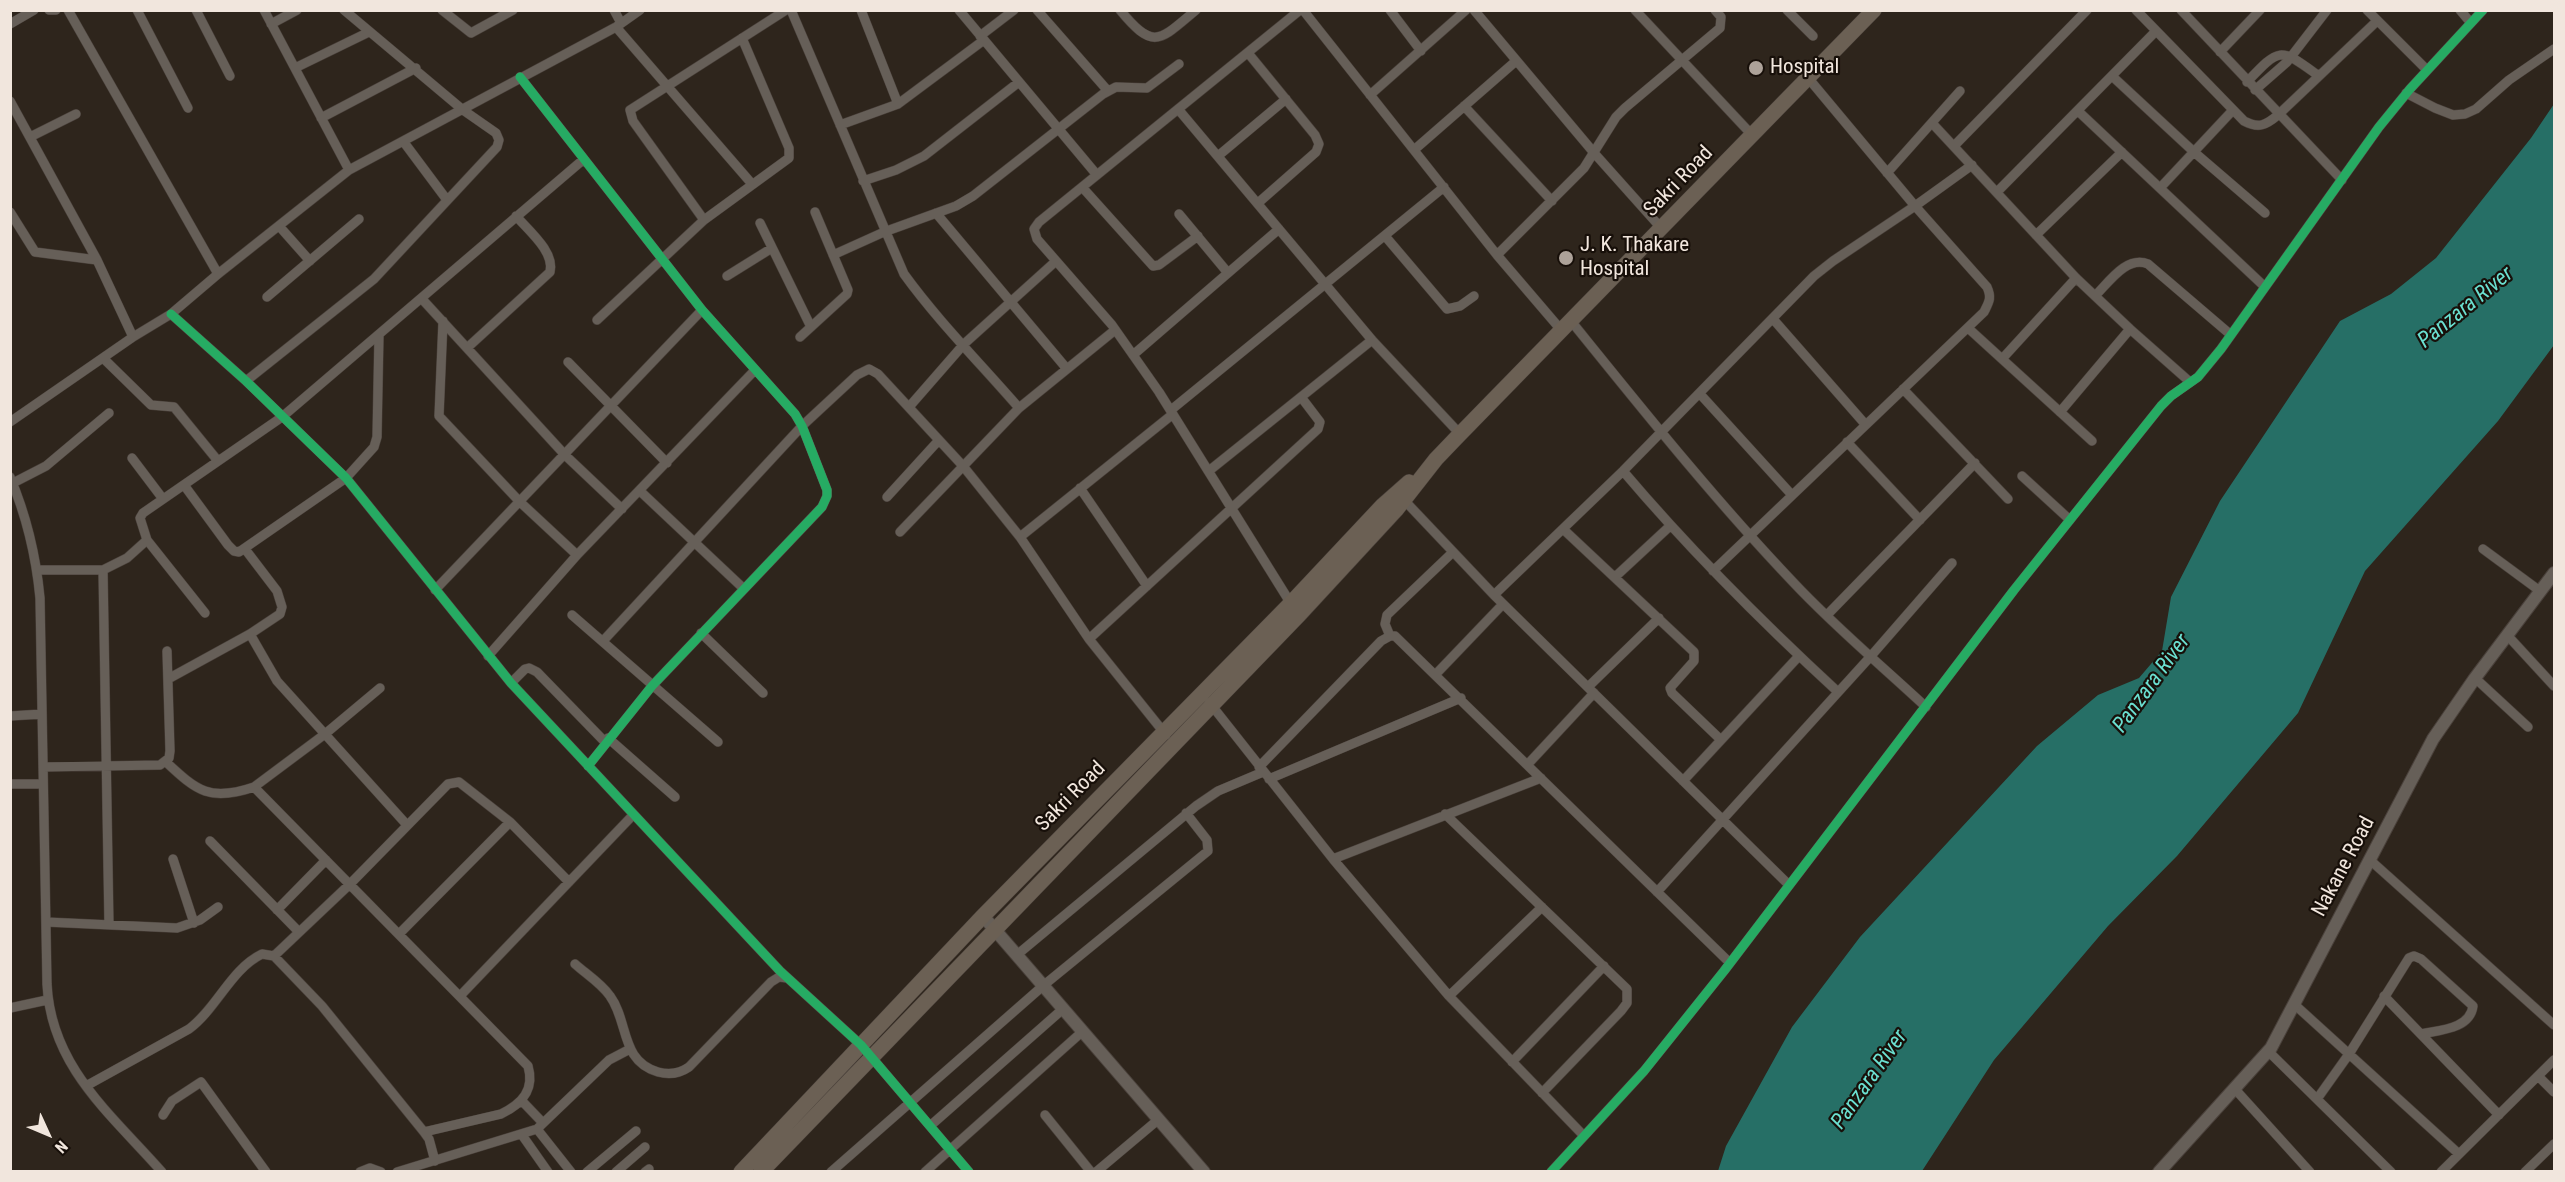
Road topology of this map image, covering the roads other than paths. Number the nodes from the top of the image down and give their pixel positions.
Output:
1 (34, 10) edge
2 (49, 10) edge
3 (56, 10) edge
4 (68, 10) edge
5 (137, 10) edge
6 (196, 10) edge
7 (264, 10) edge
8 (297, 10) edge
9 (344, 10) edge
10 (442, 10) edge
11 (513, 10) edge
12 (614, 10) edge
13 (640, 10) edge
14 (786, 10) edge
15 (791, 10) edge
16 (861, 10) edge
17 (959, 10) edge
18 (1014, 10) edge
19 (1037, 10) edge
20 (1120, 10) edge
21 (1196, 10) edge
22 (1302, 10) edge
23 (1390, 10) edge
24 (1466, 10) edge
25 (1635, 10) edge
26 (1715, 10) edge
27 (1787, 10) edge
28 (2087, 10) edge
29 (2136, 10) edge
30 (2181, 10) edge
31 (2260, 10) edge
32 (2327, 10) edge
33 (2367, 10) edge
34 (2460, 10) edge
35 (2483, 10) edge
36 (1479, 12) edge
37 (1868, 13) edge
38 (2377, 21) junction
39 (2471, 23) junction
40 (10, 24) edge
41 (271, 24) junction
42 (618, 25) junction
43 (2156, 31) junction
44 (369, 32) junction
45 (1813, 36) dead end
46 (742, 38) junction
47 (982, 38) junction
48 (2554, 49) edge
49 (1421, 51) junction
50 (2220, 52) junction
51 (1248, 53) junction
52 (2292, 57) junction
53 (1681, 59) junction
54 (1516, 61) junction
55 (1179, 64) dead end
56 (295, 68) junction
57 (416, 68) junction
58 (2427, 70) junction
59 (230, 76) dead end
60 (2112, 76) junction
61 (2319, 76) junction
62 (520, 78) junction
63 (1809, 79) junction
64 (1019, 82) junction
65 (2247, 82) junction
66 (666, 86) junction
67 (2255, 90) junction
68 (1108, 91) junction
69 (1960, 91) dead end
70 (2406, 93) junction
71 (1370, 95) junction
72 (1286, 99) junction
73 (10, 101) edge
74 (898, 104) junction
75 (1464, 106) junction
76 (188, 108) dead end
77 (1178, 109) junction
78 (463, 110) junction
79 (2233, 110) junction
80 (2078, 111) junction
81 (76, 114) dead end
82 (2278, 115) junction
83 (321, 118) junction
84 (1932, 123) junction
85 (840, 125) junction
86 (1059, 130) junction
87 (1753, 136) junction
88 (30, 137) junction
89 (403, 141) junction
90 (1954, 146) junction
91 (1414, 150) junction
92 (2122, 152) junction
93 (2194, 152) junction
94 (1595, 154) junction
95 (1218, 156) junction
96 (584, 159) junction
97 (1972, 165) junction
98 (349, 170) junction
99 (1887, 173) junction
100 (1097, 175) junction
101 (2342, 180) junction
102 (863, 181) junction
103 (752, 184) junction
104 (1082, 187) junction
105 (1444, 187) junction
106 (2160, 188) junction
107 (1997, 192) junction
108 (447, 200) junction
109 (1552, 201) junction
110 (1258, 203) junction
111 (1915, 206) junction
112 (10, 212) edge
113 (815, 212) dead end
114 (936, 213) junction
115 (2265, 213) dead end
116 (1179, 214) dead end
117 (516, 216) junction
118 (359, 219) dead end
119 (704, 220) junction
120 (760, 224) dead end
121 (279, 226) junction
122 (1280, 229) junction
123 (1662, 229) junction
124 (884, 232) junction
125 (2036, 235) junction
126 (1198, 236) junction
127 (1385, 236) junction
128 (772, 248) junction
129 (833, 255) junction
130 (1497, 255) junction
131 (97, 260) junction
132 (663, 260) junction
133 (310, 261) junction
134 (1056, 261) junction
135 (1228, 273) junction
136 (218, 274) junction
137 (727, 276) dead end
138 (2076, 278) junction
139 (1326, 285) junction
140 (2265, 287) junction
141 (1474, 296) dead end
142 (2095, 296) junction
143 (267, 297) dead end
144 (422, 299) junction
145 (1012, 301) junction
146 (702, 310) junction
147 (171, 314) junction
148 (1773, 318) junction
149 (597, 320) dead end
150 (442, 321) junction
151 (1567, 326) junction
152 (811, 327) junction
153 (1968, 328) junction
154 (2130, 329) junction
155 (1115, 330) junction
156 (380, 335) junction
157 (2231, 335) junction
158 (133, 337) junction
159 (800, 337) dead end
160 (1372, 340) junction
161 (964, 344) junction
162 (467, 348) junction
163 (1132, 355) junction
164 (104, 358) junction
165 (2002, 359) junction
166 (568, 362) dead end
167 (1066, 369) junction
168 (755, 370) junction
169 (246, 381) junction
170 (2190, 382) junction
171 (1903, 389) junction
172 (1700, 394) junction
173 (1301, 397) junction
174 (611, 407) junction
175 (909, 407) junction
176 (1019, 408) junction
177 (1172, 412) junction
178 (2060, 412) junction
179 (109, 413) dead end
180 (282, 417) junction
181 (10, 422) edge
182 (1865, 424) junction
183 (802, 426) junction
184 (1661, 432) junction
185 (1460, 434) junction
186 (939, 440) junction
187 (2092, 441) dead end
188 (1847, 442) junction
189 (565, 455) junction
190 (132, 458) dead end
191 (1436, 459) junction
192 (218, 461) junction
193 (667, 463) junction
194 (1975, 463) junction
195 (963, 466) junction
196 (1210, 470) junction
197 (1623, 471) junction
198 (2022, 476) dead end
199 (346, 478) junction
200 (12, 480) edge
201 (184, 484) junction
202 (1080, 488) junction
203 (640, 491) junction
204 (1791, 494) junction
205 (887, 497) dead end
206 (163, 499) junction
207 (2008, 499) dead end
208 (1404, 500) junction
209 (520, 502) junction
210 (622, 509) junction
211 (1233, 509) junction
212 (1920, 520) junction
213 (2070, 520) junction
214 (1670, 526) junction
215 (1563, 529) junction
216 (900, 532) dead end
217 (1749, 534) junction
218 (1020, 537) junction
219 (147, 540) junction
220 (696, 541) junction
221 (245, 549) junction
222 (2482, 549) dead end
223 (1453, 552) junction
224 (577, 555) junction
225 (1952, 563) dead end
226 (38, 570) junction
227 (103, 570) junction
228 (1713, 571) junction
229 (2554, 573) edge
230 (1615, 577) junction
231 (1148, 586) junction
232 (743, 588) junction
233 (435, 590) junction
234 (2540, 591) junction
235 (1494, 595) junction
236 (1503, 604) junction
237 (1295, 609) junction
238 (205, 613) dead end
239 (572, 615) dead end
240 (1827, 615) junction
241 (1659, 618) junction
242 (701, 633) junction
243 (250, 634) junction
244 (1390, 636) junction
245 (2508, 636) junction
246 (1089, 639) junction
247 (603, 641) junction
248 (167, 651) dead end
249 (488, 656) junction
250 (1799, 656) junction
251 (1871, 656) junction
252 (1436, 674) junction
253 (2475, 678) junction
254 (168, 679) junction
255 (511, 683) junction
256 (652, 686) junction
257 (2554, 686) edge
258 (380, 688) dead end
259 (1591, 690) junction
260 (1838, 692) junction
261 (763, 693) dead end
262 (1461, 698) junction
263 (1207, 699) junction
264 (1926, 707) junction
265 (42, 714) junction
266 (10, 716) edge
267 (2529, 727) dead end
268 (325, 735) junction
269 (1169, 738) junction
270 (1720, 739) junction
271 (606, 740) junction
272 (718, 742) dead end
273 (166, 762) junction
274 (1528, 764) junction
275 (105, 766) junction
276 (588, 766) junction
277 (43, 767) junction
278 (1264, 773) junction
279 (1541, 778) junction
280 (1683, 781) junction
281 (10, 784) edge
282 (43, 784) junction
283 (254, 787) junction
284 (675, 797) dead end
285 (1186, 813) junction
286 (633, 814) junction
287 (1444, 814) junction
288 (1723, 820) junction
289 (510, 822) junction
290 (407, 825) junction
291 (210, 841) dead end
292 (173, 859) dead end
293 (1333, 859) junction
294 (326, 860) junction
295 (2370, 860) junction
296 (569, 882) junction
297 (350, 884) junction
298 (1789, 885) junction
299 (1658, 892) junction
300 (1542, 906) junction
301 (218, 907) dead end
302 (277, 910) junction
303 (983, 916) junction
304 (46, 922) junction
305 (194, 923) junction
306 (109, 925) junction
307 (995, 929) junction
308 (299, 932) junction
309 (399, 933) junction
310 (1018, 954) junction
311 (274, 956) junction
312 (1730, 963) junction
313 (575, 964) dead end
314 (1604, 966) junction
315 (784, 975) junction
316 (1044, 985) junction
317 (460, 996) junction
318 (1449, 996) junction
319 (2384, 996) junction
320 (48, 1000) junction
321 (2294, 1004) junction
322 (10, 1008) edge
323 (1064, 1008) junction
324 (2554, 1025) edge
325 (1083, 1031) junction
326 (2421, 1034) junction
327 (628, 1046) junction
328 (866, 1051) junction
329 (2268, 1051) junction
330 (2349, 1054) junction
331 (2554, 1060) edge
332 (1512, 1062) junction
333 (2538, 1076) junction
334 (86, 1086) junction
335 (2234, 1088) junction
336 (2554, 1092) edge
337 (1542, 1093) junction
338 (2317, 1099) junction
339 (522, 1101) junction
340 (909, 1102) junction
341 (163, 1115) dead end
342 (1045, 1115) dead end
343 (2499, 1115) junction
344 (1159, 1119) junction
345 (538, 1121) junction
346 (930, 1126) junction
347 (636, 1131) dead end
348 (427, 1135) junction
349 (522, 1135) junction
350 (1584, 1136) junction
351 (2554, 1144) edge
352 (645, 1148) dead end
353 (951, 1150) junction
354 (2459, 1154) junction
355 (434, 1159) junction
356 (1556, 1170) edge
357 (2161, 1171) edge
358 (162, 1172) edge
359 (266, 1172) edge
360 (360, 1172) edge
361 (381, 1172) edge
362 (398, 1172) edge
363 (548, 1172) edge
364 (571, 1172) edge
365 (587, 1172) edge
366 (616, 1172) edge
367 (741, 1172) edge
368 (761, 1172) edge
369 (831, 1172) edge
370 (925, 1172) edge
371 (969, 1172) edge
372 (1091, 1172) edge
373 (1096, 1172) edge
374 (1204, 1172) edge
375 (2310, 1172) edge
376 (2391, 1172) edge
377 (2441, 1172) edge
378 (2525, 1172) edge

1 - 40 street
2 - 3 street
4 - 136 street
5 - 76 street
6 - 59 street
7 - 41 street
8 - 41 street
9 - 44 street
10 - 11 street
12 - 42 street
13 - 42 street
14 - 46 street
15 - 85 street
16 - 74 street
17 - 47 street
18 - 47 street
19 - 68 street
20 - 21 street
22 - 51 street
22 - 71 street
23 - 49 street
24 - 49 street
25 - 53 street
26 - 53 street
27 - 45 street
28 - 90 street
29 - 43 street
30 - 50 street
31 - 50 street
32 - 52 street
33 - 38 street
34 - 39 street
35 - 39 street
36 - 54 street
37 - 63 main road, Sakri Road
38 - 58 street
38 - 61 street
39 - 58 street
41 - 56 street
42 - 62 street
42 - 66 street
43 - 60 street
43 - 79 street
44 - 56 street
44 - 57 street
46 - 66 street
46 - 103 street
47 - 64 street
47 - 74 street
48 - 70 street
49 - 71 street
50 - 65 street
51 - 72 street
51 - 77 street
52 - 61 street
52 - 65 street
52 - 67 street
53 - 87 street
53 - 94 street
54 - 75 street
54 - 94 street
55 - 68 street
56 - 83 street
57 - 78 street
57 - 83 street
58 - 70 street
60 - 80 street
60 - 93 street
61 - 82 street
62 - 78 street
62 - 96 street
63 - 87 main road, Sakri Road
63 - 99 street
64 - 86 street
64 - 102 street
65 - 67 street
66 - 103 street
66 - 119 street
67 - 82 street
68 - 86 street
69 - 84 street
70 - 101 street
71 - 91 street
72 - 95 street
72 - 110 street
73 - 88 street
74 - 85 street
75 - 91 street
75 - 109 street
77 - 95 street
77 - 100 street
78 - 89 street
78 - 108 street
79 - 82 street
79 - 93 street
80 - 92 street
80 - 107 street
81 - 88 street
82 - 101 street
83 - 98 street
84 - 90 street
84 - 99 street
85 - 102 street
86 - 100 street
86 - 114 street
87 - 123 main road, Sakri Road
88 - 131 street
89 - 98 street
89 - 108 street
90 - 97 street
91 - 105 street
92 - 106 street
92 - 125 street
93 - 106 street
93 - 115 street
94 - 109 street
94 - 123 street
95 - 110 street
96 - 117 street
96 - 132 street
97 - 107 street
97 - 111 street
98 - 121 street
99 - 111 street
100 - 104 street
101 - 140 street
102 - 124 street
103 - 119 street
104 - 126 street
104 - 134 street
105 - 127 street
105 - 130 street
106 - 140 street
107 - 125 street
108 - 169 street
109 - 130 street
110 - 122 street
111 - 148 street
111 - 153 street
112 - 131 street
113 - 129 street
114 - 124 street
114 - 145 street
116 - 126 street
117 - 144 street
117 - 162 street
118 - 133 street
119 - 132 street
120 - 128 street
121 - 133 street
121 - 136 street
122 - 135 street
122 - 139 street
123 - 151 main road, Sakri Road
124 - 129 street
124 - 161 street
125 - 138 street
126 - 135 street
127 - 139 street
127 - 141 street
128 - 137 street
128 - 152 street
129 - 152 street
130 - 151 street
131 - 158 street
132 - 146 street
132 - 149 street
133 - 143 street
134 - 145 street
134 - 155 street
135 - 163 street
136 - 147 street
138 - 142 street
138 - 165 street
139 - 160 street
139 - 177 street
140 - 157 street
142 - 154 street
142 - 157 street
144 - 150 street
144 - 156 street
145 - 161 street
145 - 167 street
146 - 168 street
146 - 174 street
147 - 158 street
147 - 169 street
148 - 172 street
148 - 182 street
150 - 162 street
150 - 209 street
151 - 184 street
151 - 185 main road, Sakri Road
152 - 159 street
153 - 165 street
153 - 171 street
154 - 170 street
154 - 178 street
155 - 163 street
155 - 167 street
156 - 180 street
156 - 199 street
157 - 170 street
158 - 164 street
160 - 173 street
160 - 185 street
161 - 175 street
161 - 176 street
162 - 189 street
163 - 177 street
164 - 181 street
164 - 192 street
165 - 178 street
166 - 174 street
167 - 176 street
168 - 183 street
168 - 193 street
169 - 180 street
170 - 213 street
171 - 182 street
171 - 194 street
172 - 184 street
172 - 204 street
173 - 196 street
173 - 211 street
174 - 189 street
174 - 193 street
175 - 183 street
175 - 186 street
176 - 195 street
177 - 196 street
177 - 202 street
178 - 187 street
179 - 200 street
180 - 192 street
180 - 199 street
182 - 188 street
183 - 220 street
183 - 232 street
184 - 197 street
184 - 217 street
185 - 191 main road, Sakri Road
186 - 195 street
186 - 205 street
188 - 204 street
188 - 212 street
189 - 209 street
189 - 210 street
190 - 206 street
191 - 208 main road, Sakri Road
191 - 237 main road, Sakri Road
192 - 201 street
193 - 203 street
194 - 207 street
194 - 212 street
195 - 216 street
195 - 218 street
196 - 211 street
197 - 214 street
197 - 215 street
198 - 213 street
199 - 221 street
199 - 233 street
200 - 226 street
201 - 206 street
201 - 221 street
202 - 218 street
202 - 231 street
203 - 210 street
203 - 220 street
204 - 217 street
206 - 219 street
208 - 223 street
208 - 237 main road, Sakri Road
209 - 224 street
209 - 233 street
210 - 224 street
211 - 231 street
211 - 237 street
212 - 240 street
213 - 264 street
214 - 228 street
214 - 230 street
215 - 230 street
215 - 235 street
217 - 228 street
217 - 240 street
218 - 246 street
219 - 227 street
219 - 238 street
220 - 232 street
220 - 247 street
221 - 243 street
222 - 234 street
223 - 235 street
223 - 244 street
224 - 249 street
225 - 251 street
226 - 227 street
226 - 265 street
227 - 275 street
228 - 250 street
229 - 234 street, Nakane Road
230 - 241 street
231 - 246 street
232 - 242 street
233 - 249 street
234 - 245 street, Nakane Road
235 - 236 street
236 - 252 street
236 - 259 street
237 - 263 main road, Sakri Road
239 - 247 street
240 - 251 street
241 - 259 street
241 - 270 street
242 - 256 street
242 - 261 street
243 - 254 street
243 - 268 street
244 - 252 street
244 - 278 street
245 - 253 street, Nakane Road
245 - 257 street
246 - 269 street
247 - 256 street
248 - 254 street
249 - 255 street
250 - 260 street
250 - 270 street
251 - 260 street
251 - 264 street
252 - 262 street
253 - 267 street
253 - 295 street, Nakane Road
254 - 273 street
255 - 271 street
255 - 276 street
256 - 271 street
256 - 272 street
258 - 268 street
259 - 274 street
259 - 280 street
260 - 288 street
262 - 274 street
262 - 278 street
263 - 269 main road, Sakri Road
263 - 278 street
264 - 298 street
265 - 266 street
265 - 277 street
268 - 283 street
268 - 290 street
269 - 303 main road, Sakri Road
269 - 307 main road, Sakri Road
270 - 280 street
271 - 276 street
271 - 284 street
273 - 275 street
273 - 283 street
274 - 279 street
275 - 277 street
275 - 306 street
276 - 286 street
277 - 282 street
278 - 285 street
278 - 293 street
279 - 287 street
279 - 299 street
280 - 288 street
281 - 282 street
282 - 304 street
283 - 294 street
285 - 310 street
285 - 316 street
286 - 296 street
286 - 315 street
287 - 293 street
287 - 300 street
288 - 298 street
288 - 299 street
289 - 290 street
289 - 296 street
289 - 309 street
290 - 297 street
291 - 302 street
292 - 305 street
293 - 318 street
294 - 297 street
294 - 302 street
295 - 321 street, Nakane Road
295 - 324 street
296 - 317 street
297 - 308 street
297 - 309 street
298 - 312 street
299 - 312 street
300 - 314 street
300 - 318 street
301 - 305 street
302 - 308 street
303 - 307 street
303 - 328 main road, Sakri Road
304 - 306 street
304 - 320 street
305 - 306 street
307 - 310 street
307 - 328 main road, Sakri Road
308 - 311 street
309 - 317 street
310 - 316 street
311 - 334 street
311 - 348 street
312 - 350 street
313 - 327 street
314 - 332 street
314 - 337 street
315 - 327 street
315 - 328 street
316 - 323 street
316 - 340 street
317 - 339 street
318 - 332 street
319 - 326 street
319 - 326 street
319 - 330 street
320 - 322 street
320 - 334 street
321 - 329 street, Nakane Road
321 - 330 street
323 - 325 street
323 - 346 street
325 - 344 street
325 - 353 street
326 - 343 street
327 - 345 street
328 - 340 street
328 - 367 main road, Sakri Road
328 - 368 main road, Sakri Road
329 - 335 street, Nakane Road
329 - 338 street
330 - 338 street
330 - 354 street
331 - 333 street
332 - 337 street
333 - 336 street
333 - 343 street
334 - 358 street
335 - 357 street, Nakane Road
335 - 375 street
337 - 350 street
338 - 376 street
339 - 345 street
339 - 348 street
340 - 346 street
340 - 369 street
341 - 359 street
342 - 372 street
343 - 354 street
344 - 373 street
344 - 374 street
345 - 349 street
345 - 364 street
346 - 353 street
347 - 365 street
348 - 355 street
349 - 355 street
349 - 363 street
350 - 356 street
351 - 378 street
352 - 366 street
353 - 370 street
353 - 371 street
354 - 377 street
355 - 362 street
360 - 361 street

